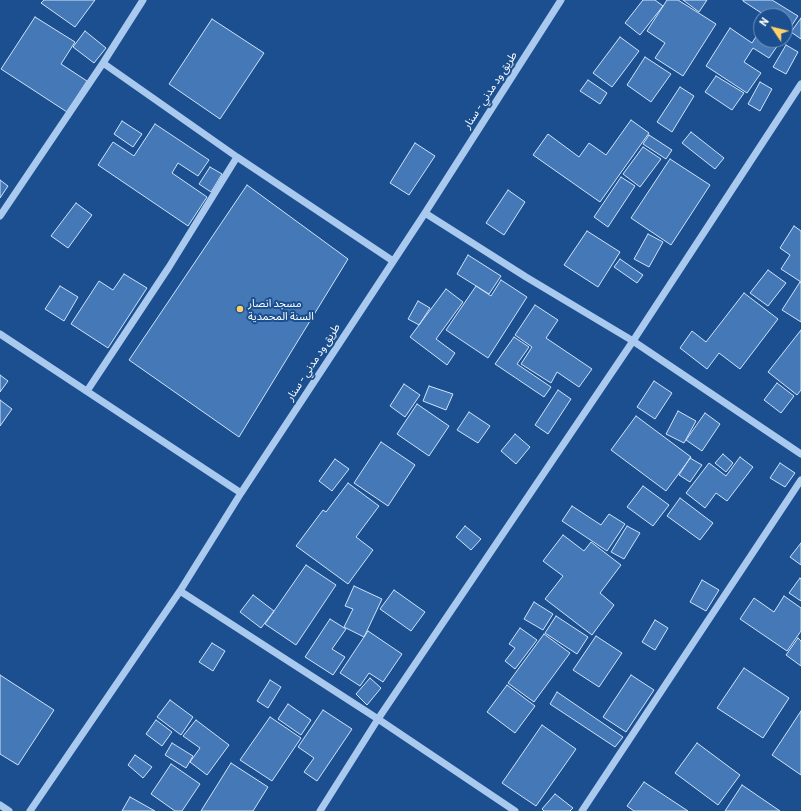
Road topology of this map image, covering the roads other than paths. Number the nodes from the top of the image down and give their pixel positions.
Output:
1 (143, 0) edge
2 (561, 0) edge
3 (103, 63) junction
4 (801, 84) edge
5 (237, 157) junction
6 (425, 213) junction
7 (0, 216) edge
8 (393, 261) junction
9 (0, 334) edge
10 (634, 341) junction
11 (87, 391) junction
12 (801, 454) edge
13 (801, 480) edge
14 (241, 493) junction
15 (180, 592) junction
16 (378, 719) junction
17 (0, 805) edge
18 (9, 811) edge
19 (30, 811) edge
20 (320, 811) edge
21 (515, 811) edge
22 (582, 811) edge

1 - 3 street
2 - 6 street, طريق ود مدني - سنار
3 - 5 street
3 - 7 street
4 - 10 street
5 - 8 street
5 - 11 street
6 - 8 street, طريق ود مدني - سنار
6 - 10 street
8 - 14 street, طريق ود مدني - سنار
9 - 11 street
10 - 12 street
10 - 16 street
11 - 14 street
13 - 22 street
14 - 15 street, طريق ود مدني - سنار
15 - 16 street
15 - 19 street, طريق ود مدني - سنار
16 - 20 street
16 - 21 street
17 - 18 street

